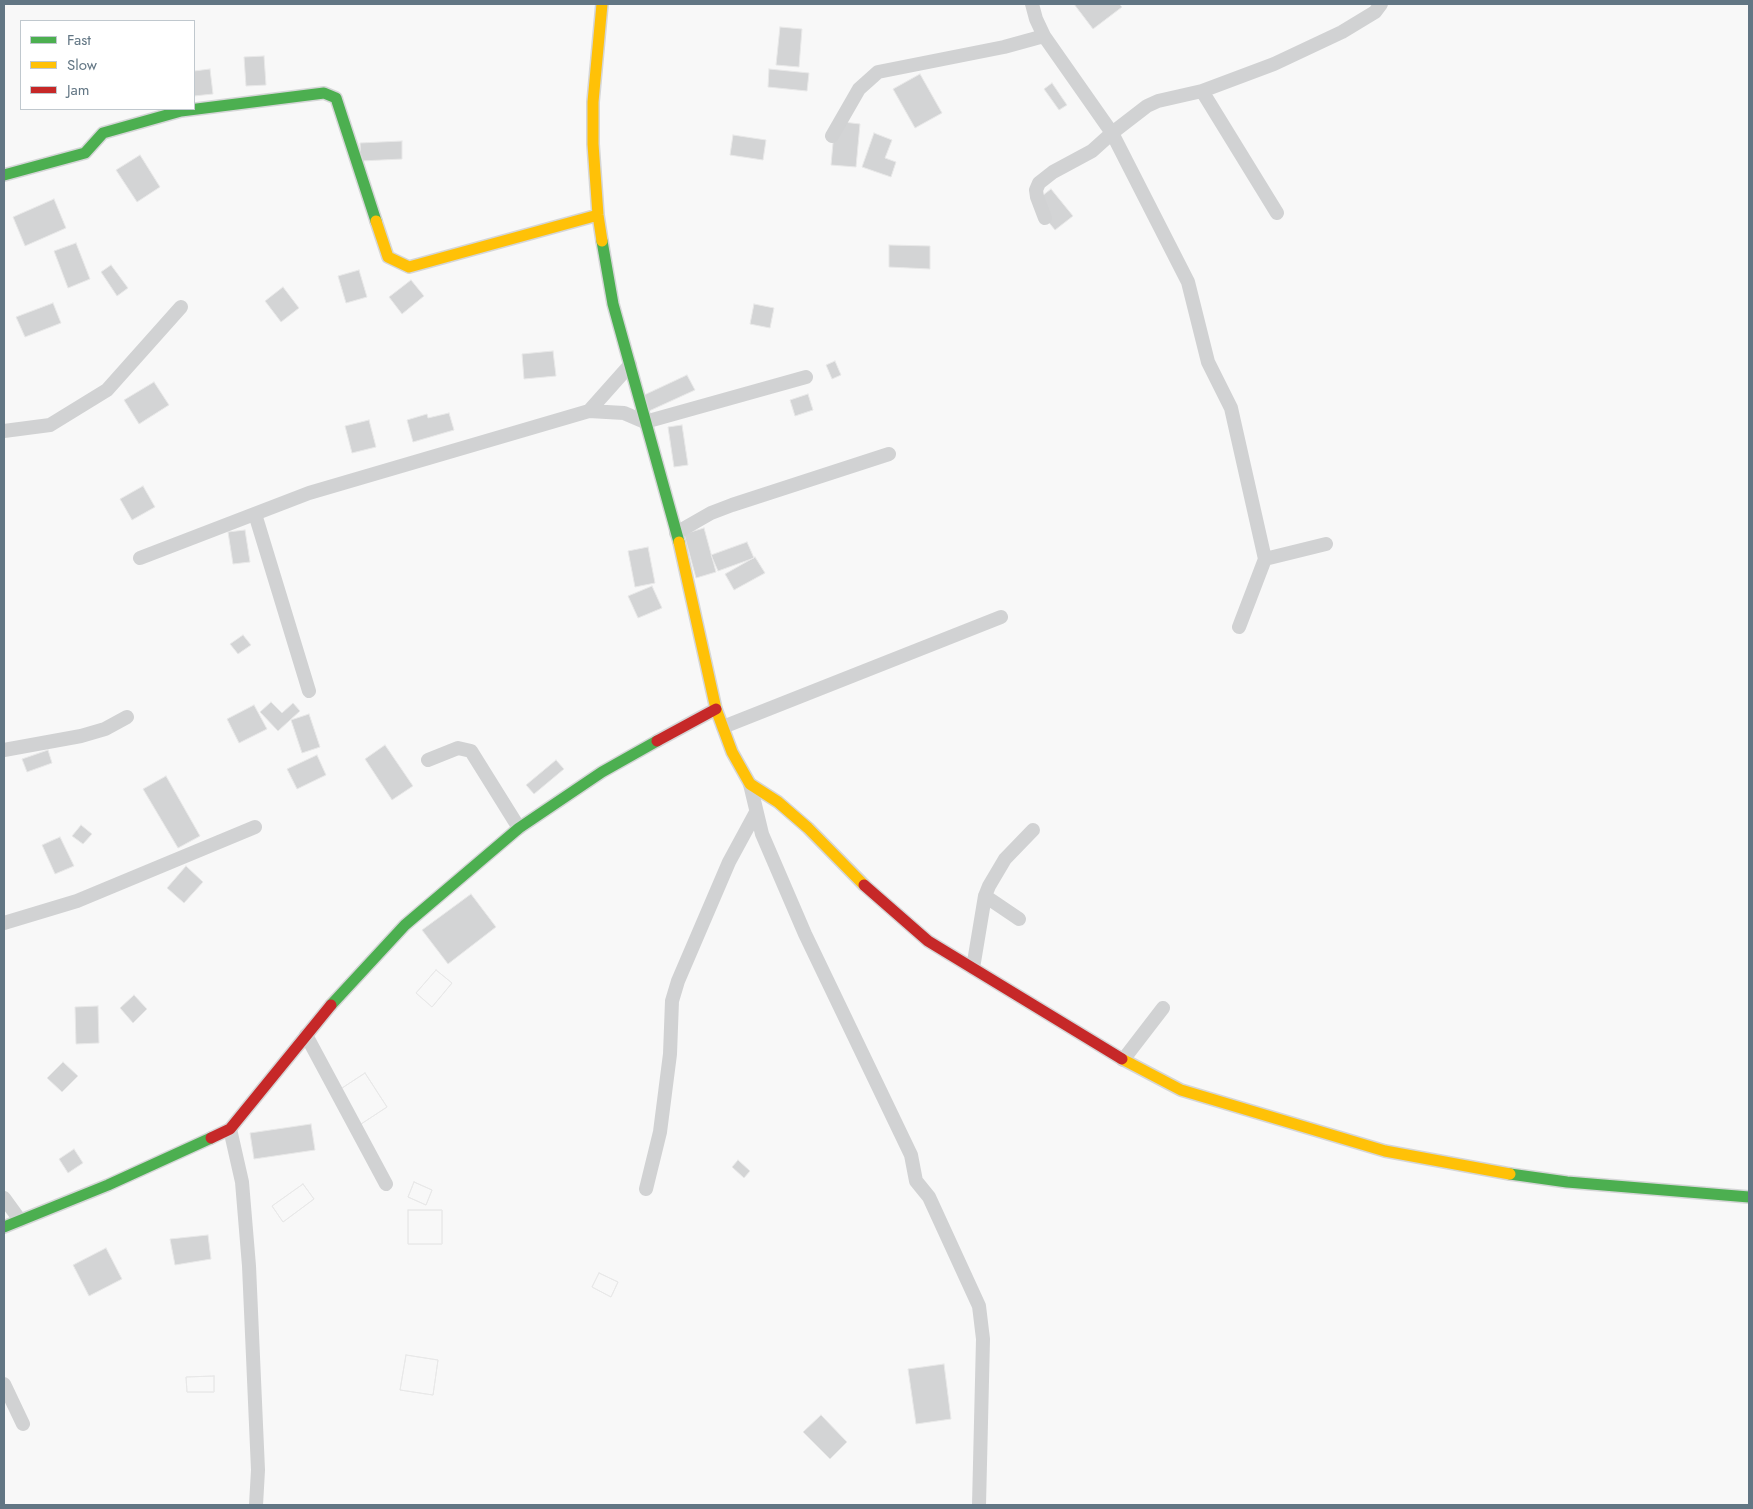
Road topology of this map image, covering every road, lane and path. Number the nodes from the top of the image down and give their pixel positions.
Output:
1 (602, 4) edge
2 (1032, 4) edge
3 (1380, 4) edge
4 (1044, 36) junction
5 (1202, 90) junction
6 (195, 109) edge
7 (190, 110) edge
8 (1112, 133) junction
9 (832, 136) dead end
10 (4, 175) edge
11 (1277, 213) dead end
12 (598, 215) junction
13 (1045, 218) dead end
14 (181, 307) dead end
15 (630, 365) junction
16 (806, 376) dead end
17 (589, 411) junction
18 (645, 422) junction
19 (4, 431) edge
20 (889, 454) dead end
21 (254, 514) junction
22 (676, 533) junction
23 (1326, 544) dead end
24 (140, 558) dead end
25 (1264, 559) junction
26 (1001, 617) dead end
27 (1239, 626) dead end
28 (309, 691) dead end
29 (716, 709) junction
30 (127, 717) dead end
31 (723, 727) junction
32 (4, 750) edge
33 (428, 760) dead end
34 (750, 784) junction
35 (755, 814) junction
36 (255, 827) dead end
37 (520, 828) junction
38 (1033, 830) dead end
39 (985, 896) junction
40 (1019, 919) dead end
41 (4, 923) edge
42 (973, 968) junction
43 (1163, 1008) dead end
44 (306, 1035) junction
45 (1123, 1060) junction
46 (230, 1129) junction
47 (386, 1184) dead end
48 (646, 1189) dead end
49 (1749, 1196) edge
50 (4, 1198) edge
51 (20, 1220) junction
52 (4, 1227) edge
53 (4, 1384) edge
54 (23, 1424) dead end
55 (256, 1505) edge
56 (979, 1505) edge

1 - 12 street
2 - 4 street
3 - 5 street
4 - 8 street
4 - 9 street
5 - 8 street
5 - 11 street
6 - 12 street
7 - 10 street
8 - 13 street
8 - 25 street
12 - 15 street
14 - 19 street
15 - 17 street
15 - 18 street
16 - 18 street
17 - 18 street
17 - 21 street
18 - 22 street
20 - 22 street
21 - 24 street
21 - 28 street
22 - 29 street
23 - 25 street
25 - 27 street
26 - 31 street
29 - 31 street
29 - 37 street
30 - 32 street
31 - 34 street
33 - 37 street
34 - 35 street
34 - 42 street
35 - 48 street
35 - 56 street
36 - 41 street
37 - 44 street
38 - 39 street
39 - 40 street
39 - 42 street
42 - 45 street
43 - 45 street
44 - 46 street
44 - 47 street
45 - 49 street
46 - 51 street
46 - 55 street
50 - 51 street
51 - 52 street
53 - 54 street

